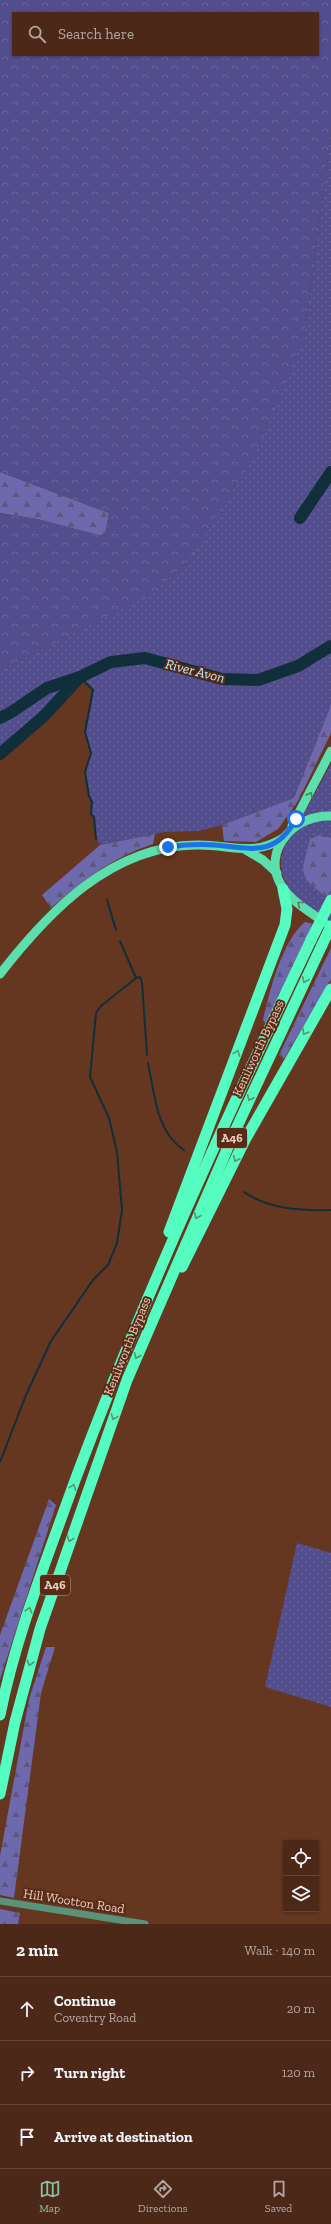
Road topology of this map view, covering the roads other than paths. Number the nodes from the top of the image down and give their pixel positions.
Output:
1 (331, 751) edge
2 (331, 816) edge
3 (291, 829) junction
4 (285, 837) junction
5 (245, 850) junction
6 (277, 873) junction
7 (284, 889) junction
8 (331, 900) edge
9 (331, 927) edge
10 (0, 974) edge
11 (331, 989) edge
12 (147, 1333) junction
13 (92, 1436) junction
14 (0, 1715) edge
15 (0, 1794) edge
16 (0, 1901) edge
17 (145, 1924) edge

3 -> 1 main road
2 - 3 main road
3 - 4 main road
4 - 5 main road
4 - 6 main road
5 - 6 main road
5 - 10 main road
6 - 7 main road
9 -> 7 main road
13 -> 7 highway
8 - 13 highway, Kenilworth Bypass / A46, bridge
9 -> 12 highway, Kenilworth Bypass / A46, bridge
11 -> 12 highway
12 -> 15 highway, Kenilworth Bypass / A46
14 -> 13 highway, Kenilworth Bypass / A46
16 - 17 street, Hill Wootton Road

